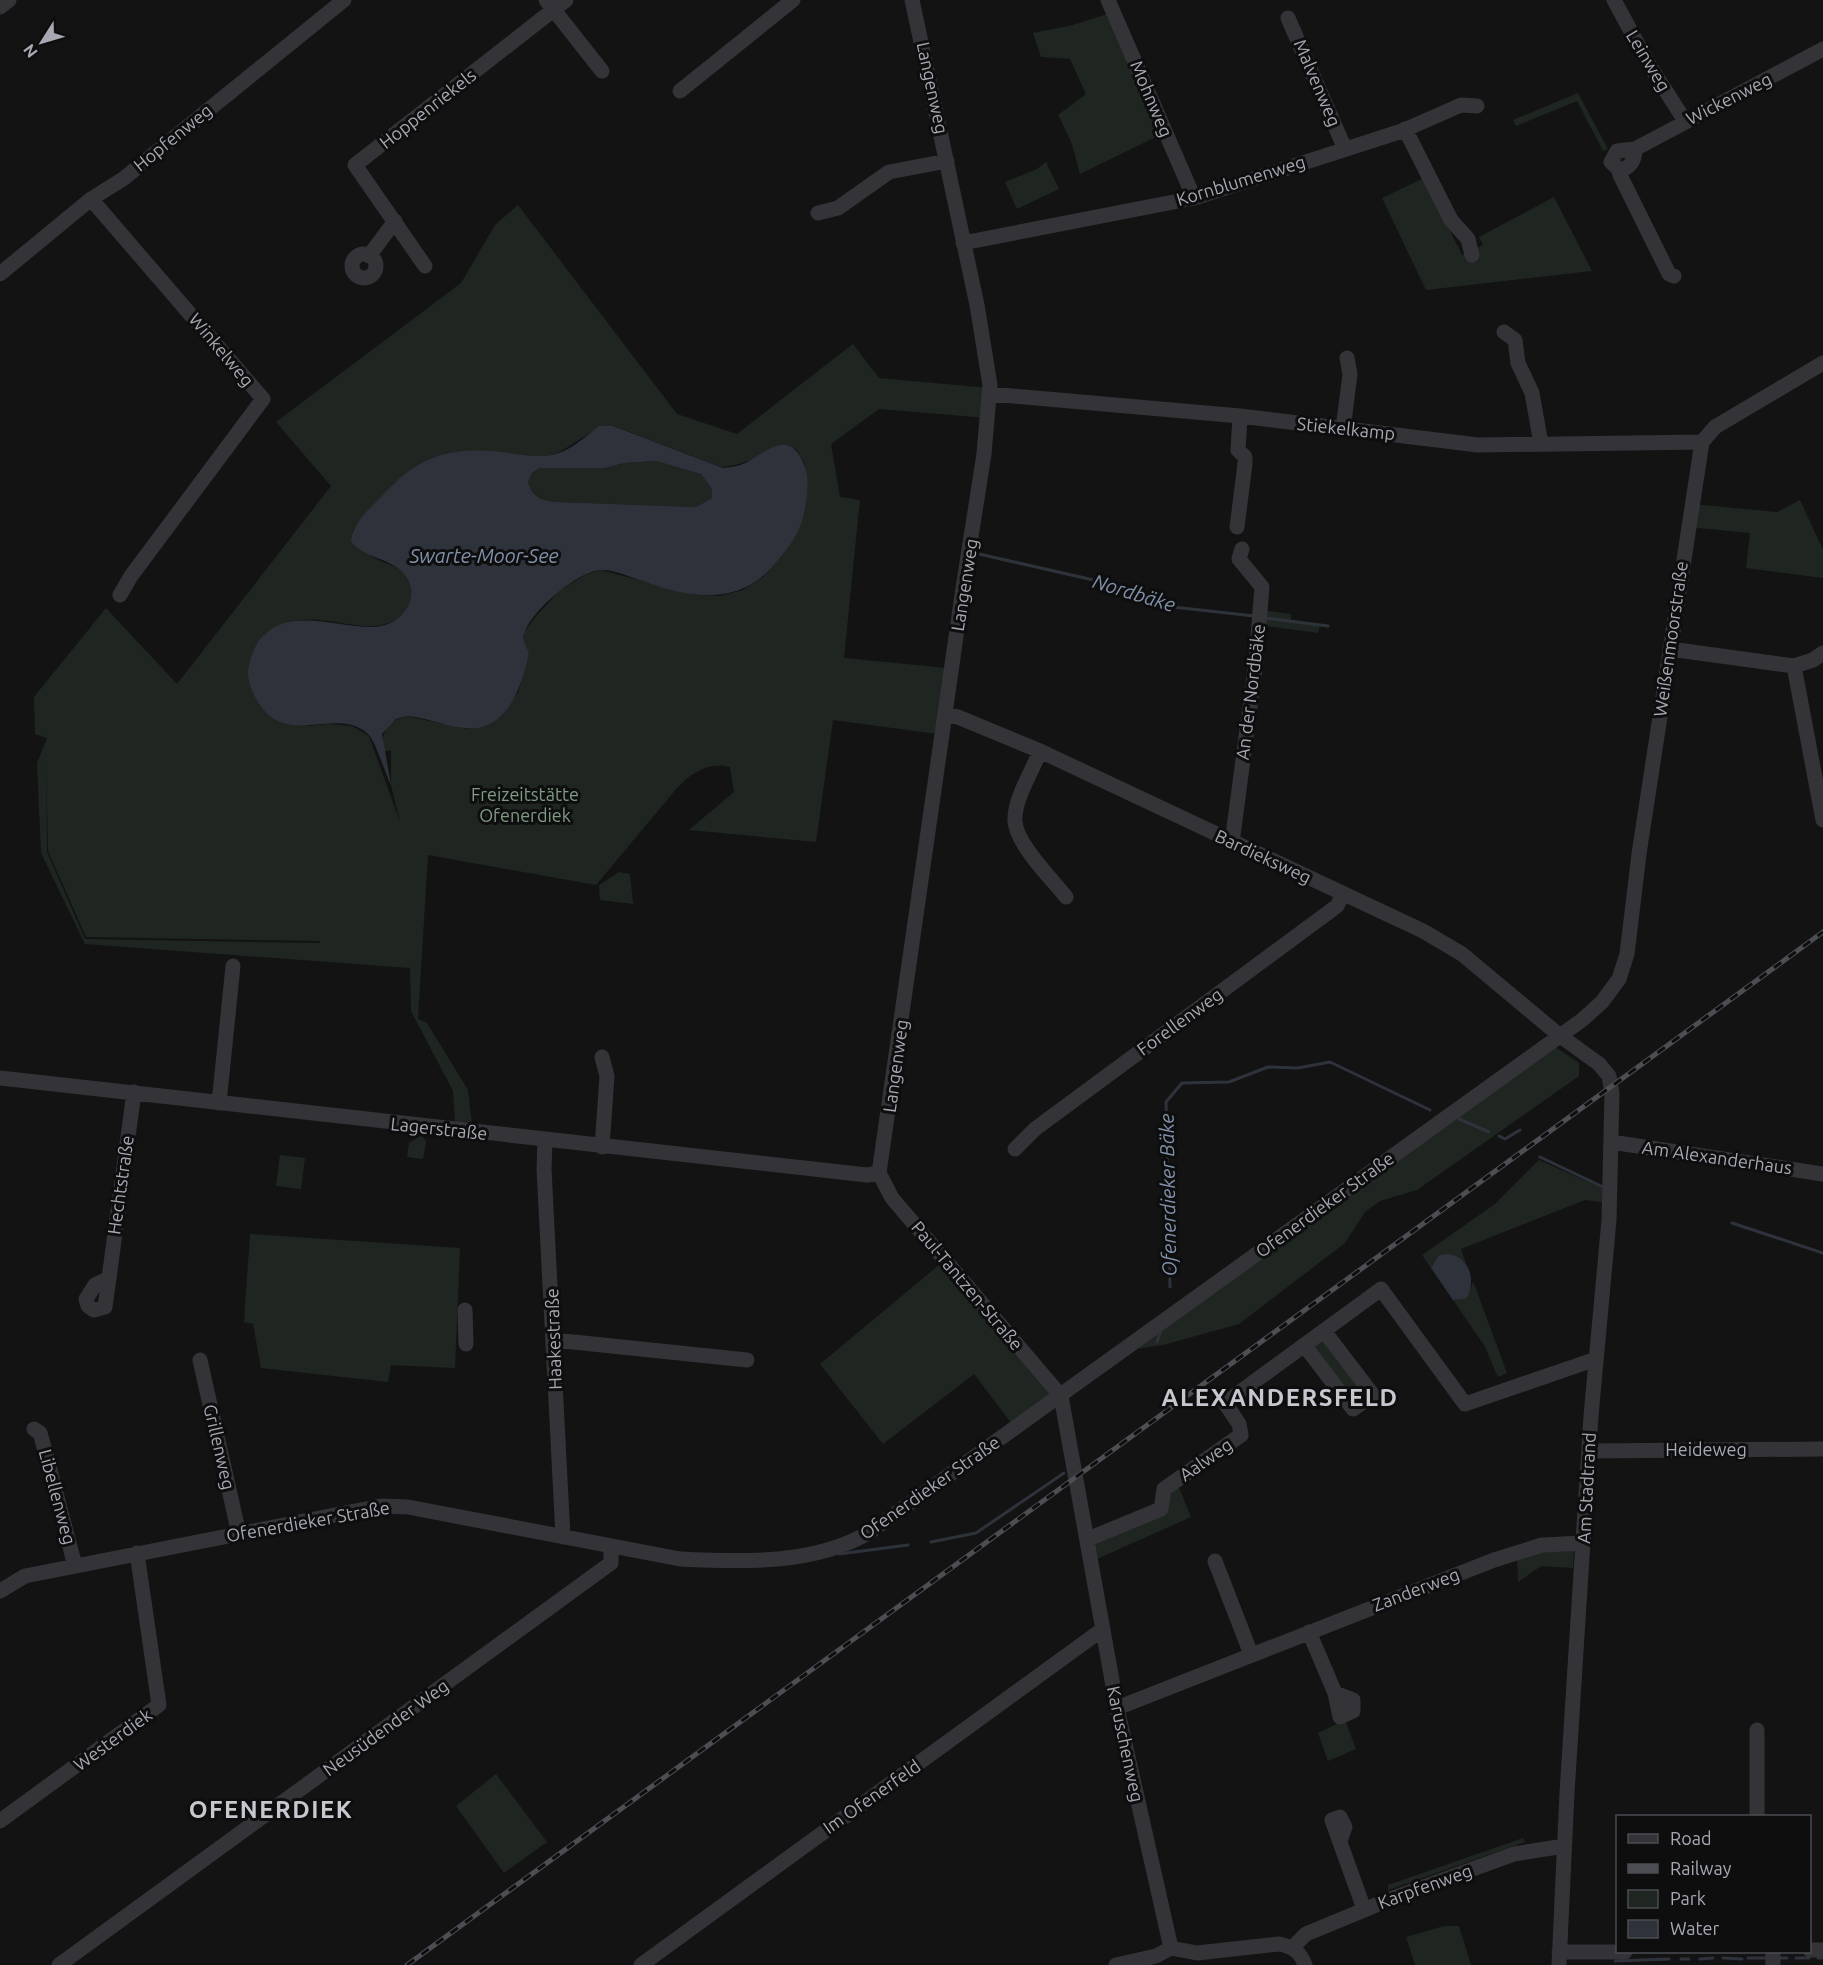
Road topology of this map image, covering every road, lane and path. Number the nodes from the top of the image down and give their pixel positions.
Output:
1 (9, 0) edge
2 (344, 0) edge
3 (793, 0) edge
4 (912, 0) edge
5 (1108, 0) edge
6 (1614, 0) edge
7 (555, 3) edge
8 (0, 7) edge
9 (1288, 18) dead end
10 (1823, 50) edge
11 (602, 71) dead end
12 (680, 91) dead end
13 (1477, 106) dead end
14 (1685, 121) junction
15 (1405, 129) junction
16 (1345, 149) junction
17 (947, 161) junction
18 (1194, 198) junction
19 (91, 199) junction
20 (819, 213) dead end
21 (395, 221) junction
22 (963, 243) junction
23 (1472, 255) dead end
24 (369, 256) dead end
25 (425, 266) dead end
26 (0, 274) edge
27 (1674, 276) dead end
28 (1504, 332) dead end
29 (1347, 358) dead end
30 (1823, 363) edge
31 (990, 394) junction
32 (1240, 417) junction
33 (1343, 429) junction
34 (1702, 442) junction
35 (1541, 444) junction
36 (1237, 527) dead end
37 (1242, 549) dead end
38 (120, 595) dead end
39 (1670, 649) junction
40 (1823, 653) edge
41 (1794, 666) junction
42 (945, 715) junction
43 (1040, 752) junction
44 (1823, 820) edge
45 (1232, 843) junction
46 (1342, 894) junction
47 (1066, 897) dead end
48 (233, 966) dead end
49 (1619, 979) joint
50 (1559, 1035) junction
51 (602, 1057) dead end
52 (0, 1078) edge
53 (134, 1092) junction
54 (219, 1103) junction
55 (545, 1140) junction
56 (1611, 1142) junction
57 (602, 1147) junction
58 (1015, 1149) dead end
59 (879, 1173) junction
60 (1823, 1174) edge
61 (109, 1278) dead end
62 (465, 1310) dead end
63 (1324, 1331) junction
64 (554, 1340) junction
65 (466, 1344) dead end
66 (1304, 1345) junction
67 (1596, 1359) junction
68 (200, 1360) dead end
69 (747, 1360) dead end
70 (1060, 1396) junction
71 (34, 1430) dead end
72 (1823, 1449) edge
73 (1590, 1451) junction
74 (238, 1534) junction
75 (563, 1537) junction
76 (1088, 1539) junction
77 (1584, 1543) junction
78 (611, 1546) junction
79 (137, 1553) junction
80 (1215, 1561) dead end
81 (75, 1566) junction
82 (0, 1591) edge
83 (1103, 1629) junction
84 (1309, 1632) junction
85 (1251, 1654) junction
86 (1335, 1693) dead end
87 (1117, 1708) junction
88 (1757, 1730) dead end
89 (1756, 1815) edge
90 (0, 1821) edge
91 (1340, 1841) dead end
92 (1564, 1846) junction
93 (1364, 1909) junction
94 (1293, 1947) junction
95 (1171, 1948) junction
96 (1616, 1953) edge
97 (1559, 1959) edge
98 (59, 1965) edge
99 (641, 1965) edge
100 (1116, 1965) edge
101 (1305, 1965) edge

1 - 8 street
2 - 19 street, Hopfenweg
3 - 12 street
4 - 17 street, Langenweg
5 - 18 street, Mohnweg
6 - 14 street, Leinweg
7 - 11 street, Hoppenriekels
7 - 21 street, Hoppenriekels
9 - 16 street, Malvenweg
10 - 14 street, Wickenweg
13 - 15 street, Kornblumenweg
14 - 27 street, Wickenweg
15 - 16 street, Kornblumenweg
15 - 23 street
16 - 18 street, Kornblumenweg
17 - 20 street
17 - 22 street, Langenweg
18 - 22 street, Kornblumenweg
19 - 26 street, Hopfenweg
19 - 38 street, Winkelweg
21 - 24 street
21 - 25 street, Hoppenriekels
22 - 31 street, Langenweg
28 - 35 street
29 - 33 street
30 - 34 street
31 - 32 street, Stiekelkamp
31 - 42 street, Langenweg
32 - 33 street, Stiekelkamp
32 - 36 street
33 - 35 street, Stiekelkamp
34 - 35 street, Stiekelkamp
34 - 39 street, Weißenmoorstraße
37 - 45 street, An der Nordbäke
39 - 41 street
39 - 49 street, Weißenmoorstraße
40 - 41 street
41 - 44 street
42 - 43 street, Bardieksweg
42 - 59 street, Langenweg
43 - 45 street, Bardieksweg
43 - 47 street
45 - 46 street, Bardieksweg
46 - 50 street, Bardieksweg
46 - 58 street, Forellenweg
48 - 54 street
49 - 50 street, Ofenerdieker Straße
50 - 56 street, Am Stadtrand
50 - 70 street, Ofenerdieker Straße
51 - 57 street
52 - 53 street, Lagerstraße
53 - 54 street, Lagerstraße
53 - 61 street, Hechtstraße
54 - 55 street, Lagerstraße
55 - 57 street, Lagerstraße
55 - 64 street, Haakestraße
56 - 60 street, Am Alexanderhaus
56 - 67 street, Am Stadtrand
57 - 59 street, Lagerstraße
59 - 70 street, Paul-Tantzen-Straße
62 - 65 street
63 - 66 street
63 - 66 street
63 - 67 street
64 - 69 street
64 - 75 street, Haakestraße
66 - 76 street, Aalweg
67 - 73 street, Am Stadtrand
68 - 74 street, Grillenweg
70 - 76 street, Karuschenweg
70 - 78 street, Ofenerdieker Straße
71 - 81 street, Libellenweg
72 - 73 street, Heideweg
73 - 77 street, Am Stadtrand
74 - 75 street, Ofenerdieker Straße
74 - 79 street, Ofenerdieker Straße
75 - 78 street, Ofenerdieker Straße
76 - 83 street, Karuschenweg
77 - 84 street, Zanderweg
77 - 92 street, Am Stadtrand
78 - 98 street, Neusüdender Weg
79 - 81 street, Ofenerdieker Straße
79 - 90 street, Westerdiek
80 - 85 street
81 - 82 street, Ofenerdieker Straße
83 - 87 street, Karuschenweg
83 - 99 street, Im Ofenerfeld
84 - 85 street, Zanderweg
84 - 86 street
85 - 87 street, Zanderweg
87 - 95 street, Karuschenweg
88 - 89 street
91 - 93 street
92 - 93 street, Karpfenweg
92 - 97 street, Am Stadtrand
93 - 94 street, Karpfenweg
94 - 95 street
94 - 101 street
95 - 100 street
96 - 97 street

